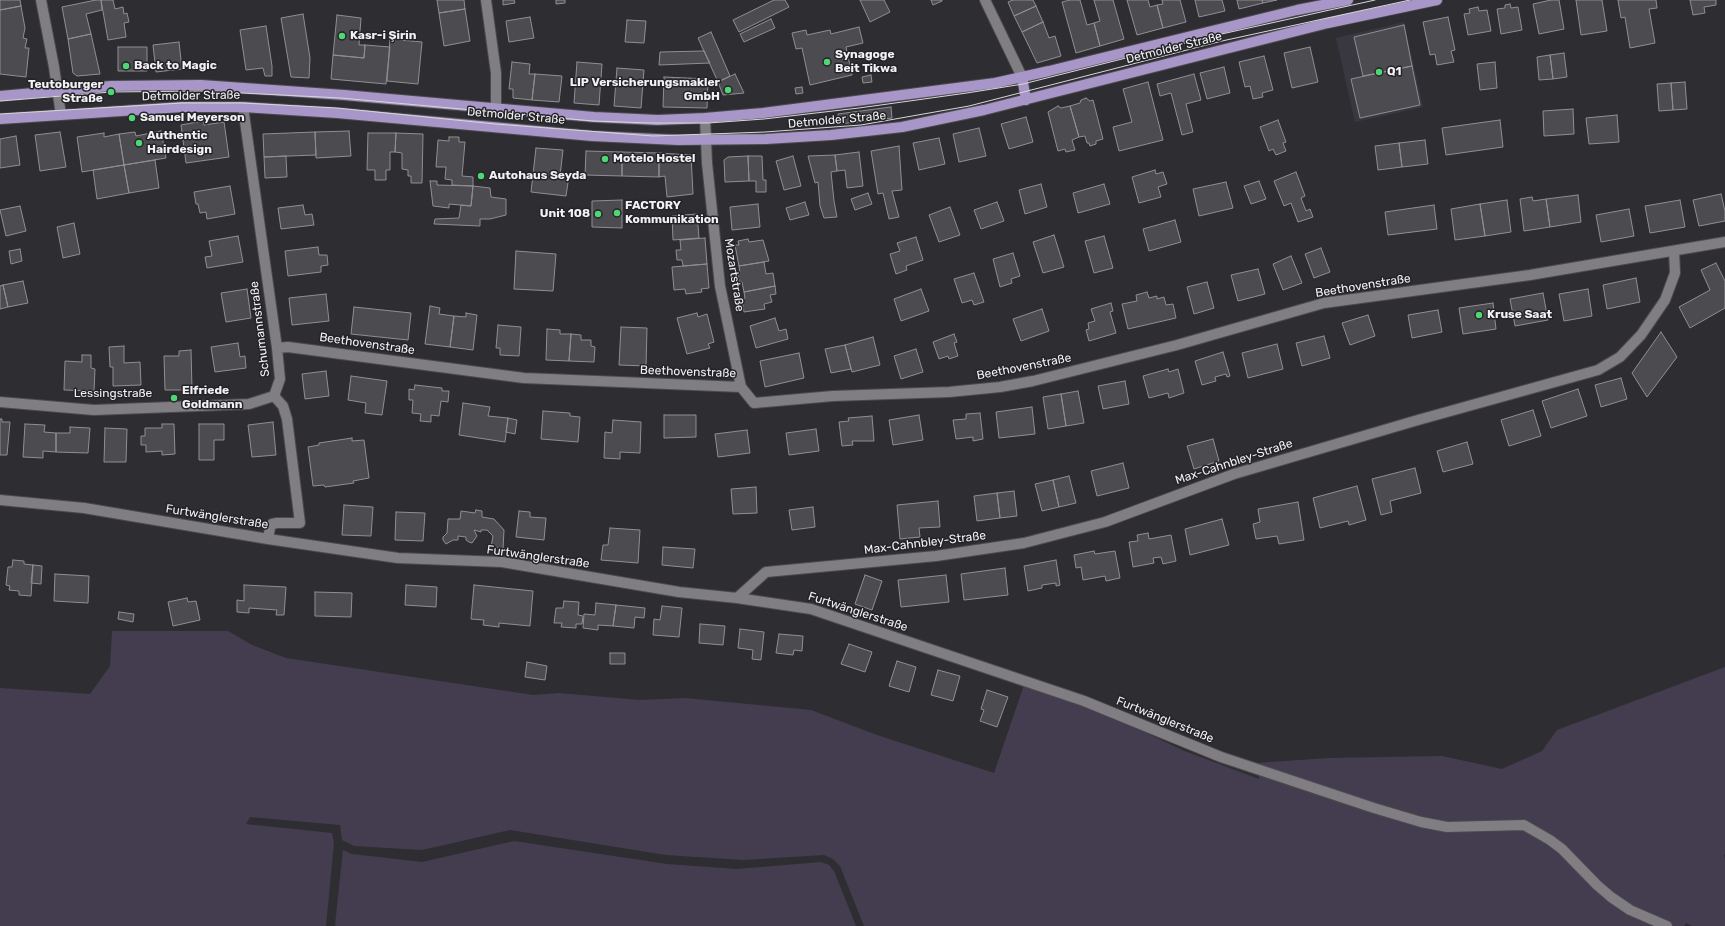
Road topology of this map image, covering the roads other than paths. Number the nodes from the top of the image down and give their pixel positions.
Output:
1 (41, 0) edge
2 (486, 0) edge
3 (985, 0) edge
4 (1348, 0) edge
5 (1437, 0) edge
6 (1323, 2) edge
7 (1328, 23) junction
8 (1022, 77) junction
9 (58, 92) junction
10 (0, 96) edge
11 (1026, 100) junction
12 (243, 107) junction
13 (496, 109) junction
14 (61, 115) junction
15 (0, 118) edge
16 (705, 118) junction
17 (705, 141) junction
18 (1725, 242) edge
19 (1674, 251) junction
20 (277, 348) junction
21 (742, 387) junction
22 (274, 396) junction
23 (0, 402) edge
24 (0, 500) edge
25 (268, 539) junction
26 (737, 598) junction
27 (1667, 926) edge

1 - 9 street
2 - 13 street
3 - 8 street
4 - 6 main road, Detmolder Straße
5 - 7 main road, Detmolder Straße
6 - 7 main road
6 - 8 main road, Detmolder Straße
7 - 11 main road, Detmolder Straße
8 - 11 main road
8 - 16 main road, Detmolder Straße
9 - 10 main road, Detmolder Straße
9 - 13 main road, Detmolder Straße
9 - 14 street
11 - 17 main road, Detmolder Straße
12 - 14 main road, Detmolder Straße
12 - 17 main road, Detmolder Straße
12 - 20 street, Schumannstraße
13 - 16 main road, Detmolder Straße
14 - 15 main road, Detmolder Straße
16 - 17 street, Mozartstraße
17 - 21 street, Mozartstraße
18 - 19 street, Beethovenstraße
19 - 21 street, Beethovenstraße
19 - 26 street, Max-Cahnbley-Straße
20 - 21 street, Beethovenstraße
20 - 22 street, Schumannstraße
22 - 23 street, Lessingstraße
22 - 25 street
24 - 25 street, Furtwänglerstraße
25 - 26 street, Furtwänglerstraße
26 - 27 street, Furtwänglerstraße

